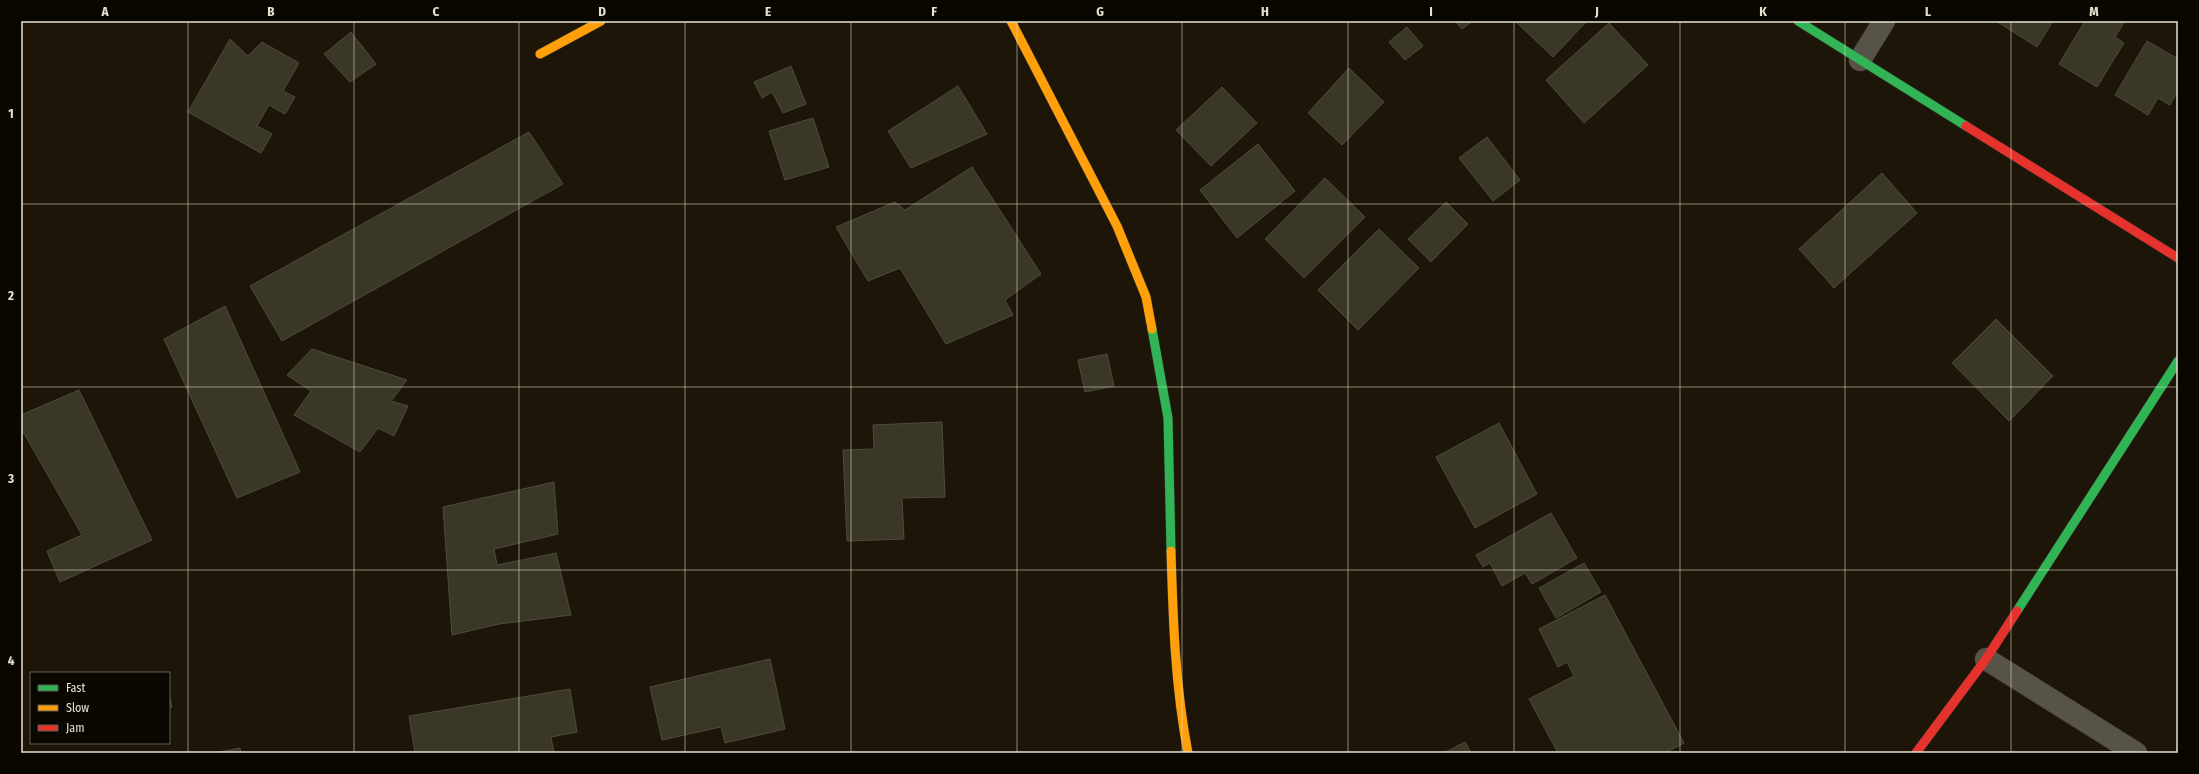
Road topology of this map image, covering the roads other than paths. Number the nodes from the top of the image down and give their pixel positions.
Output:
1 (601, 21) edge
2 (1012, 21) edge
3 (1798, 21) edge
4 (1884, 21) edge
5 (540, 54) dead end
6 (1860, 60) junction
7 (2178, 258) edge
8 (2178, 361) edge
9 (1986, 659) junction
10 (1188, 753) edge
11 (1916, 753) edge
12 (2136, 753) edge

1 - 5 street
2 - 10 street
3 - 6 street
4 - 6 street
6 - 7 street
8 - 9 street
9 - 11 street
9 - 12 street

